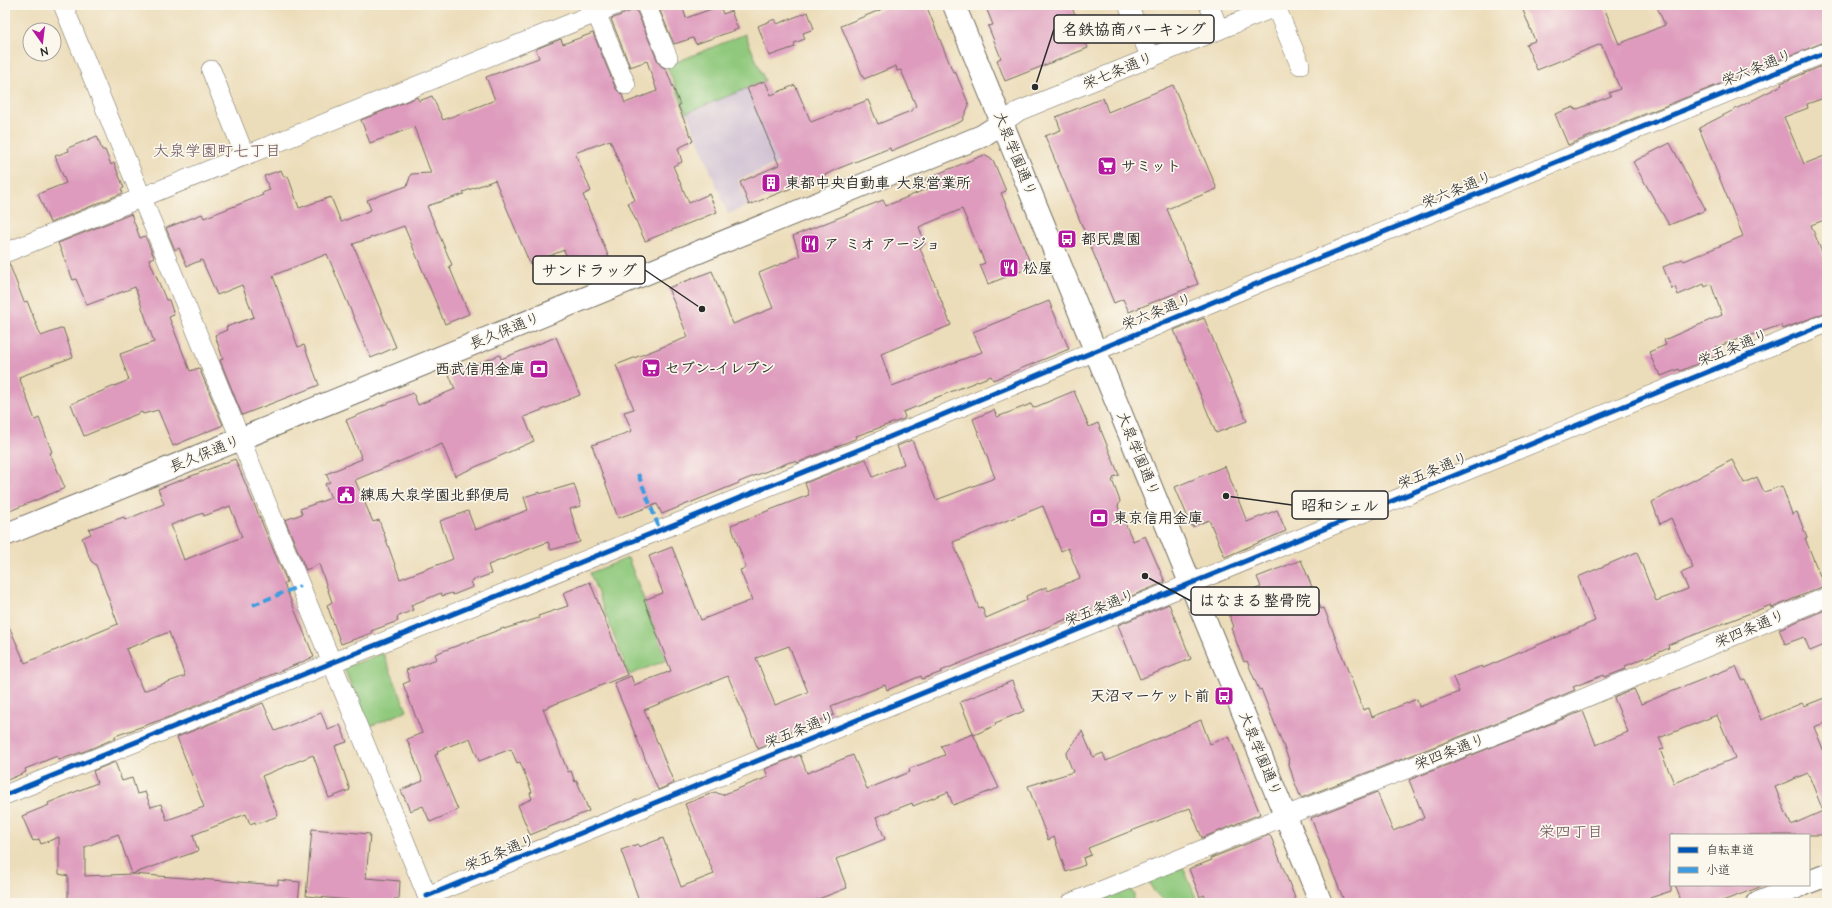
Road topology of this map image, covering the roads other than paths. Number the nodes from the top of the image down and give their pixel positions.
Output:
1 (63, 5) edge
2 (616, 5) edge
3 (646, 5) edge
4 (954, 5) edge
5 (1128, 5) edge
6 (1210, 5) edge
7 (1278, 6) edge
8 (594, 9) edge
9 (1220, 30) junction
10 (1827, 52) edge
11 (668, 58) dead end
12 (1151, 58) junction
13 (1300, 65) dead end
14 (211, 70) dead end
15 (626, 86) dead end
16 (1002, 123) junction
17 (245, 156) junction
18 (142, 198) junction
19 (5, 253) edge
20 (1827, 323) edge
21 (1096, 350) junction
22 (241, 439) junction
23 (5, 535) edge
24 (1191, 584) junction
25 (1827, 597) edge
26 (331, 664) junction
27 (5, 795) edge
28 (1285, 816) junction
29 (1827, 875) edge
30 (1810, 882) edge
31 (1800, 886) edge
32 (428, 899) edge
33 (1071, 903) edge
34 (1321, 903) edge
35 (1758, 903) edge

1 - 18 street
2 - 8 street
3 - 11 street
4 - 16 street, 大泉学園通り
5 - 12 street
6 - 9 street
7 - 9 street, 栄七条通り
7 - 13 street
8 - 15 street
8 - 17 street
9 - 12 street, 栄七条通り
10 - 21 street, 栄六条通り
12 - 16 street, 栄七条通り
14 - 17 street
16 - 21 street, 大泉学園通り
16 - 22 street, 長久保通り
17 - 18 street
18 - 19 street
18 - 22 street
20 - 24 street, 栄五条通り
21 - 24 street, 大泉学園通り
21 - 26 street, 栄六条通り
22 - 23 street, 長久保通り
22 - 26 street
24 - 28 street, 大泉学園通り
24 - 32 street, 栄五条通り
25 - 28 street, 栄四条通り
26 - 27 street, 栄六条通り
26 - 32 street
28 - 33 street, 栄四条通り
28 - 34 street, 大泉学園通り
29 - 30 street
31 - 35 street

